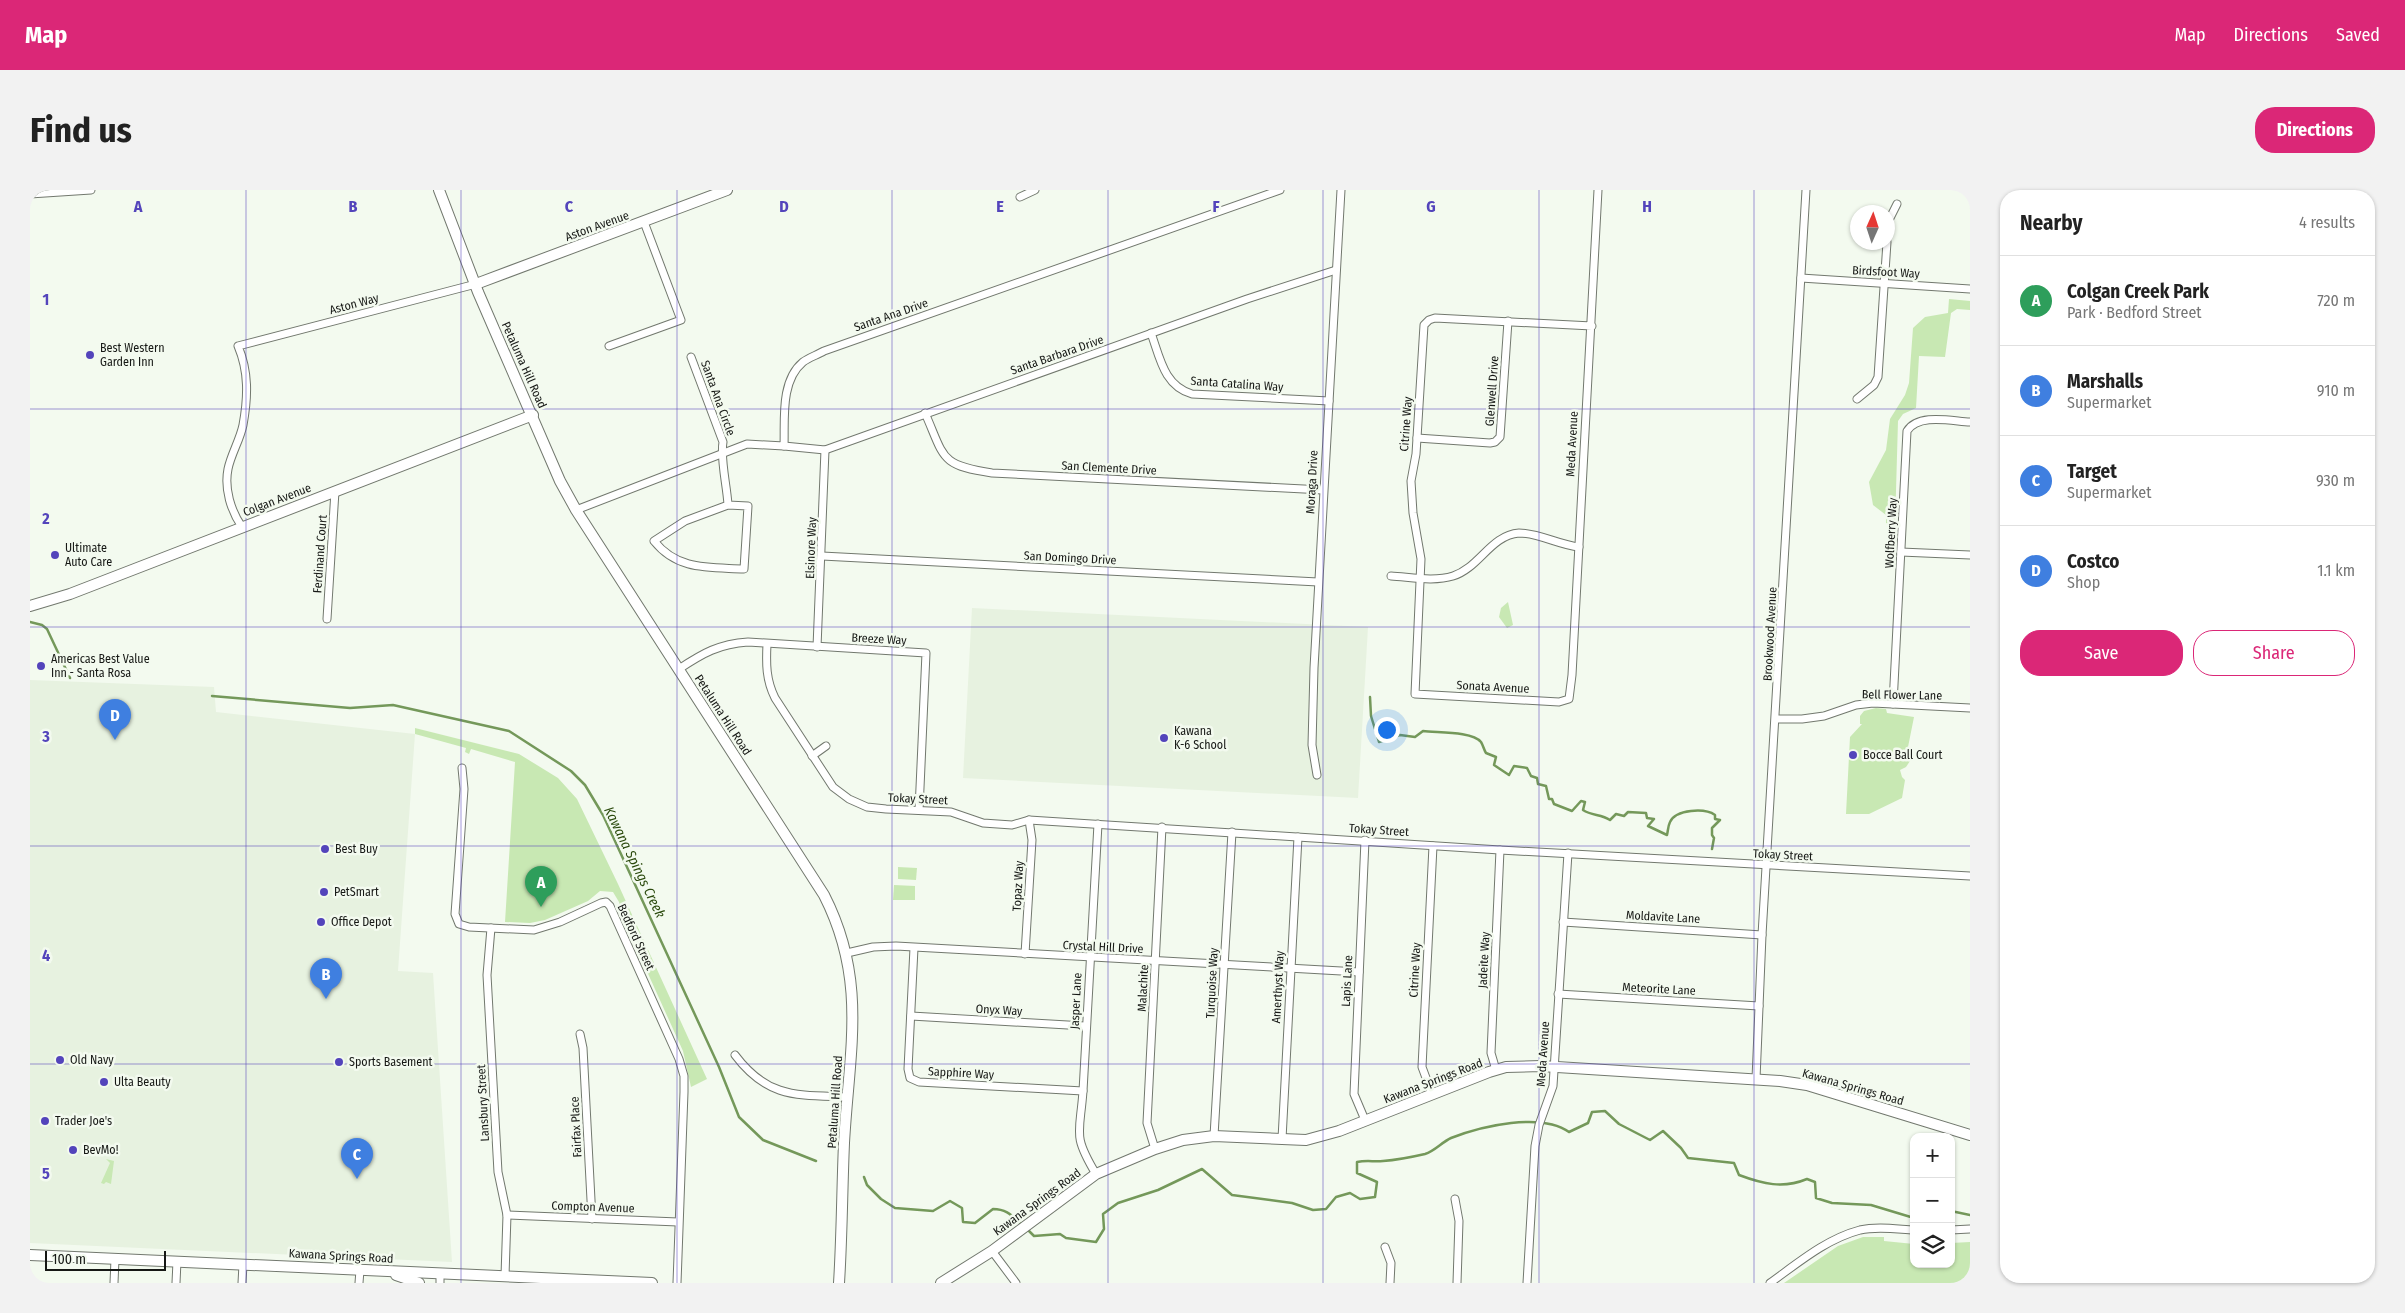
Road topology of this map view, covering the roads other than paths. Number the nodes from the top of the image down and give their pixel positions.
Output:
1 (91, 190) edge
2 (439, 190) edge
3 (727, 190) edge
4 (1035, 190) edge
5 (1280, 190) edge
6 (1341, 190) edge
7 (1598, 190) edge
8 (1806, 190) edge
9 (30, 194) edge
10 (1020, 197) dead end
11 (1897, 204) dead end
12 (1895, 208) edge
13 (644, 222) junction
14 (1886, 250) edge
15 (1336, 270) junction
16 (1801, 278) junction
17 (1884, 282) junction
18 (476, 284) junction
19 (1970, 289) edge
20 (1508, 321) junction
21 (1592, 326) junction
22 (1151, 334) junction
23 (609, 346) dead end
24 (691, 357) dead end
25 (1857, 399) dead end
26 (1329, 401) junction
27 (925, 413) junction
28 (533, 415) junction
29 (1970, 422) edge
30 (1417, 438) junction
31 (784, 446) junction
32 (826, 450) junction
33 (721, 454) junction
34 (1323, 490) junction
35 (335, 491) junction
36 (728, 505) junction
37 (576, 510) junction
38 (242, 527) junction
39 (1579, 547) junction
40 (1901, 552) junction
41 (1970, 555) edge
42 (822, 556) junction
43 (1391, 576) dead end
44 (1420, 578) junction
45 (1318, 582) junction
46 (30, 606) edge
47 (327, 619) dead end
48 (767, 644) junction
49 (817, 647) junction
50 (679, 669) junction
51 (1415, 694) joint
52 (1569, 699) joint
53 (1893, 704) junction
54 (1970, 708) edge
55 (1776, 719) junction
56 (826, 746) dead end
57 (812, 756) junction
58 (462, 768) dead end
59 (1317, 775) dead end
60 (919, 810) junction
61 (1029, 820) junction
62 (1098, 824) junction
63 (1162, 827) junction
64 (1232, 832) junction
65 (1298, 837) junction
66 (1366, 840) junction
67 (1433, 846) junction
68 (1500, 850) junction
69 (1568, 853) junction
70 (1768, 865) junction
71 (1970, 876) edge
72 (1563, 922) junction
73 (491, 928) junction
74 (1762, 935) junction
75 (914, 948) junction
76 (847, 953) junction
77 (1025, 954) junction
78 (1090, 957) junction
79 (1156, 961) junction
80 (1224, 965) junction
81 (1290, 968) junction
82 (1359, 972) junction
83 (1558, 994) junction
84 (1759, 1006) junction
85 (911, 1016) junction
86 (1086, 1026) junction
87 (580, 1034) dead end
88 (735, 1055) dead end
89 (1554, 1067) junction
90 (1496, 1070) junction
91 (1756, 1079) junction
92 (1083, 1090) junction
93 (1432, 1094) junction
94 (847, 1097) junction
95 (1365, 1120) junction
96 (1970, 1135) edge
97 (1214, 1136) junction
98 (1282, 1139) junction
99 (1155, 1149) junction
100 (1096, 1174) junction
101 (1455, 1199) dead end
102 (506, 1215) junction
103 (592, 1219) junction
104 (678, 1222) junction
105 (1970, 1229) edge
106 (1910, 1230) edge
107 (1955, 1230) edge
108 (1385, 1247) dead end
109 (992, 1251) junction
110 (30, 1255) edge
111 (115, 1259) junction
112 (177, 1261) junction
113 (243, 1264) junction
114 (360, 1270) junction
115 (386, 1271) junction
116 (505, 1276) junction
117 (440, 1278) edge
118 (114, 1283) edge
119 (176, 1283) edge
120 (242, 1283) edge
121 (359, 1283) edge
122 (419, 1283) edge
123 (652, 1283) edge
124 (677, 1283) edge
125 (839, 1283) edge
126 (942, 1283) edge
127 (1016, 1283) edge
128 (1390, 1283) edge
129 (1457, 1283) edge
130 (1527, 1283) edge
131 (1770, 1283) edge

1 - 9 street
2 - 18 street, Petaluma Hill Road
3 - 13 street, Aston Avenue
4 - 10 street
5 - 31 street, Santa Ana Drive
6 - 15 street, Moraga Drive
7 - 21 street, Meda Avenue
8 - 16 street, Brookwood Avenue
11 - 12 street
13 - 18 street, Aston Avenue
13 - 23 street
14 - 17 street
15 - 22 street, Santa Barbara Drive
15 - 26 street, Moraga Drive
16 - 17 street, Birdsfoot Way
16 - 55 street, Brookwood Avenue
17 - 19 street, Birdsfoot Way
17 - 25 street
18 - 28 street, Petaluma Hill Road
18 - 38 street, Aston Way
20 - 21 street, Citrine Way
20 - 30 street, Citrine Way
20 - 30 street, Glenwell Drive
21 - 39 street, Meda Avenue
22 - 26 street, Santa Catalina Way
22 - 27 street, Santa Barbara Drive
24 - 33 street, Santa Ana Circle
26 - 34 street, Moraga Drive
27 - 32 street, Santa Barbara Drive
27 - 34 street, San Clemente Drive
28 - 35 street, Colgan Avenue
28 - 37 street, Petaluma Hill Road
29 - 40 street, Wolfberry Way
30 - 44 street, Citrine Way
31 - 32 street, Santa Barbara Drive
31 - 33 street
32 - 42 street, Elsinore Way
33 - 36 street, Santa Ana Circle
33 - 37 street
34 - 45 street, Moraga Drive
35 - 38 street, Colgan Avenue
35 - 47 street, Ferdinand Court
36 - 36 street
37 - 50 street, Petaluma Hill Road
38 - 46 street, Colgan Avenue
39 - 44 street
39 - 52 street, Meda Avenue
40 - 41 street
40 - 53 street, Wolfberry Way
42 - 45 street, San Domingo Drive
42 - 49 street, Elsinore Way
43 - 44 street
44 - 51 street, Citrine Way
45 - 59 street, Moraga Drive
48 - 49 street, Breeze Way
48 - 50 street, Breeze Way
48 - 57 street, Tokay Street
49 - 60 street, Breeze Way
50 - 76 street, Petaluma Hill Road
51 - 52 street, Sonata Avenue
53 - 54 street, Bell Flower Lane
53 - 55 street, Bell Flower Lane
55 - 70 street, Brookwood Avenue
56 - 57 street
57 - 60 street, Tokay Street
58 - 73 street, Bedford Street
60 - 61 street, Tokay Street
61 - 62 street, Tokay Street
61 - 77 street, Topaz Way
62 - 63 street, Tokay Street
62 - 78 street, Jasper Lane
63 - 64 street, Tokay Street
63 - 79 street, Malachite
64 - 65 street, Tokay Street
64 - 80 street, Turquoise Way
65 - 66 street, Tokay Street
65 - 81 street, Amerthyst Way
66 - 67 street, Tokay Street
66 - 82 street, Lapis Lane
67 - 68 street, Tokay Street
67 - 93 street, Citrine Way
68 - 69 street, Tokay Street
68 - 90 street, Jadeite Way
69 - 70 street, Tokay Street
69 - 72 street, Meda Avenue
70 - 71 street, Tokay Street
70 - 74 street, Brookwood Avenue
72 - 74 street, Moldavite Lane
72 - 83 street, Meda Avenue
73 - 102 street, Lansbury Street
73 - 104 street, Bedford Street
74 - 84 street, Brookwood Avenue
75 - 76 street, Crystal Hill Drive
75 - 77 street, Crystal Hill Drive
75 - 85 street, Sapphire Way
76 - 94 street, Petaluma Hill Road
77 - 78 street, Crystal Hill Drive
78 - 79 street, Crystal Hill Drive
78 - 86 street, Jasper Lane
79 - 80 street, Crystal Hill Drive
79 - 99 street, Malachite
80 - 81 street, Crystal Hill Drive
80 - 97 street, Turquoise Way
81 - 82 street, Crystal Hill Drive
81 - 98 street, Amerthyst Way
82 - 95 street, Lapis Lane
83 - 84 street, Meteorite Lane
83 - 89 street, Meda Avenue
84 - 91 street, Brookwood Avenue
85 - 86 street, Onyx Way
85 - 92 street, Sapphire Way
86 - 92 street, Jasper Lane
87 - 103 street, Fairfax Place
88 - 94 street
89 - 90 street, Kawana Springs Road
89 - 91 street, Kawana Springs Road
89 - 130 street, Meda Avenue
90 - 93 street, Kawana Springs Road
91 - 96 street, Kawana Springs Road
92 - 100 street, Jasper Lane
93 - 95 street, Kawana Springs Road
94 - 125 street, Petaluma Hill Road
95 - 98 street, Kawana Springs Road
97 - 98 street, Kawana Springs Road
97 - 99 street, Kawana Springs Road
99 - 100 street, Kawana Springs Road
100 - 109 street, Kawana Springs Road
101 - 129 street
102 - 103 street, Compton Avenue
102 - 116 street, Lansbury Street
103 - 104 street, Compton Avenue
104 - 124 street, Bedford Street
105 - 107 street
106 - 131 street
108 - 128 street
109 - 126 street, Kawana Springs Road
109 - 127 street
110 - 111 street, Kawana Springs Road
111 - 112 street, Kawana Springs Road
111 - 118 street
112 - 113 street, Kawana Springs Road
112 - 119 street
113 - 114 street, Kawana Springs Road
113 - 120 street
114 - 115 street, Kawana Springs Road
114 - 121 street
115 - 117 street, Kawana Springs Road
115 - 122 street
116 - 117 street, Kawana Springs Road
116 - 123 street, Kawana Springs Road

